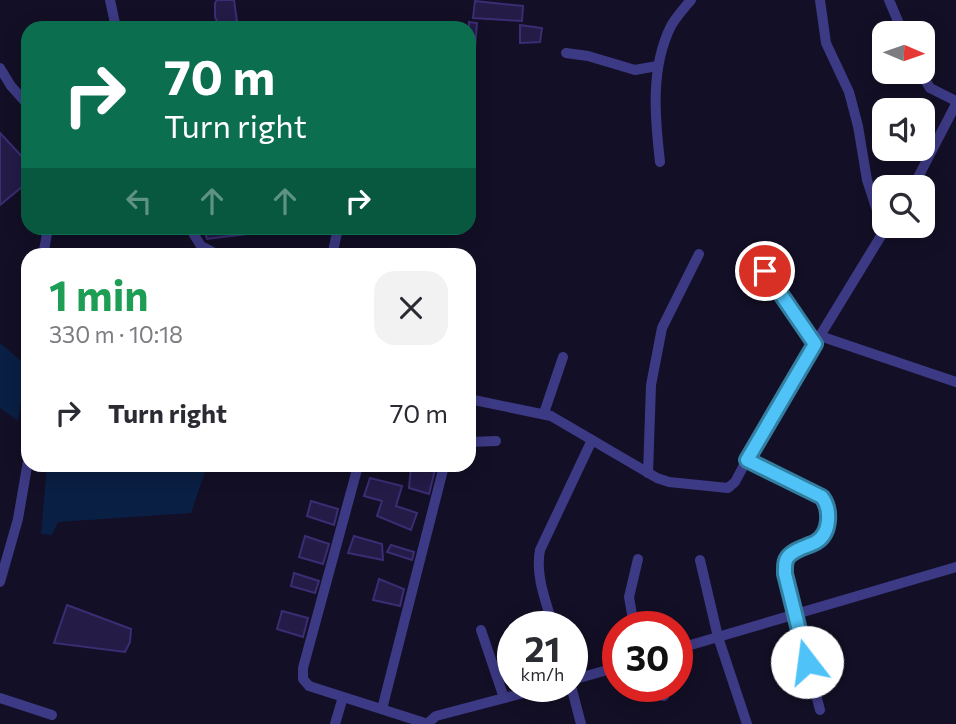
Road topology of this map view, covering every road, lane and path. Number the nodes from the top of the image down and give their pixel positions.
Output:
1 (110, 0) edge
2 (691, 0) edge
3 (820, 0) edge
4 (889, 0) edge
5 (114, 21) edge
6 (898, 21) edge
7 (566, 53) dead end
8 (657, 66) junction
9 (1, 75) edge
10 (928, 84) edge
11 (21, 97) edge
12 (956, 102) edge
13 (660, 162) dead end
14 (919, 175) edge
15 (872, 193) edge
16 (880, 238) edge
17 (699, 254) dead end
18 (765, 271) dead end
19 (818, 340) junction
20 (563, 357) dead end
21 (956, 382) edge
22 (476, 400) edge
23 (544, 413) junction
24 (592, 440) junction
25 (496, 441) dead end
26 (476, 442) edge
27 (747, 460) junction
28 (26, 472) edge
29 (356, 472) edge
30 (442, 472) edge
31 (648, 472) junction
32 (638, 559) dead end
33 (700, 560) dead end
34 (956, 567) edge
35 (0, 582) edge
36 (549, 611) edge
37 (631, 611) edge
38 (795, 615) junction
39 (481, 630) dead end
40 (718, 637) junction
41 (693, 644) edge
42 (497, 677) edge
43 (343, 697) junction
44 (0, 698) edge
45 (497, 700) edge
46 (575, 702) edge
47 (382, 709) junction
48 (820, 710) dead end
49 (52, 715) dead end
50 (335, 724) edge
51 (427, 724) edge
52 (581, 724) edge
53 (747, 724) edge

1 - 5 street
2 - 8 street
3 - 15 street
4 - 6 street
7 - 8 street
8 - 13 street
9 - 11 street
10 - 12 street
12 - 14 street
16 - 19 street
17 - 31 street
18 - 19 street
19 - 21 street
19 - 27 street
20 - 23 street
22 - 23 street
23 - 24 street
24 - 31 street
24 - 36 street
25 - 26 street
27 - 31 street
27 - 38 street
28 - 35 street
29 - 43 street
30 - 47 street
32 - 37 street
33 - 40 street
34 - 38 street
38 - 40 street
38 - 48 street
39 - 42 street
40 - 41 street
40 - 53 street
43 - 47 street
43 - 50 street
44 - 49 street
45 - 51 street
46 - 52 street
47 - 51 street

